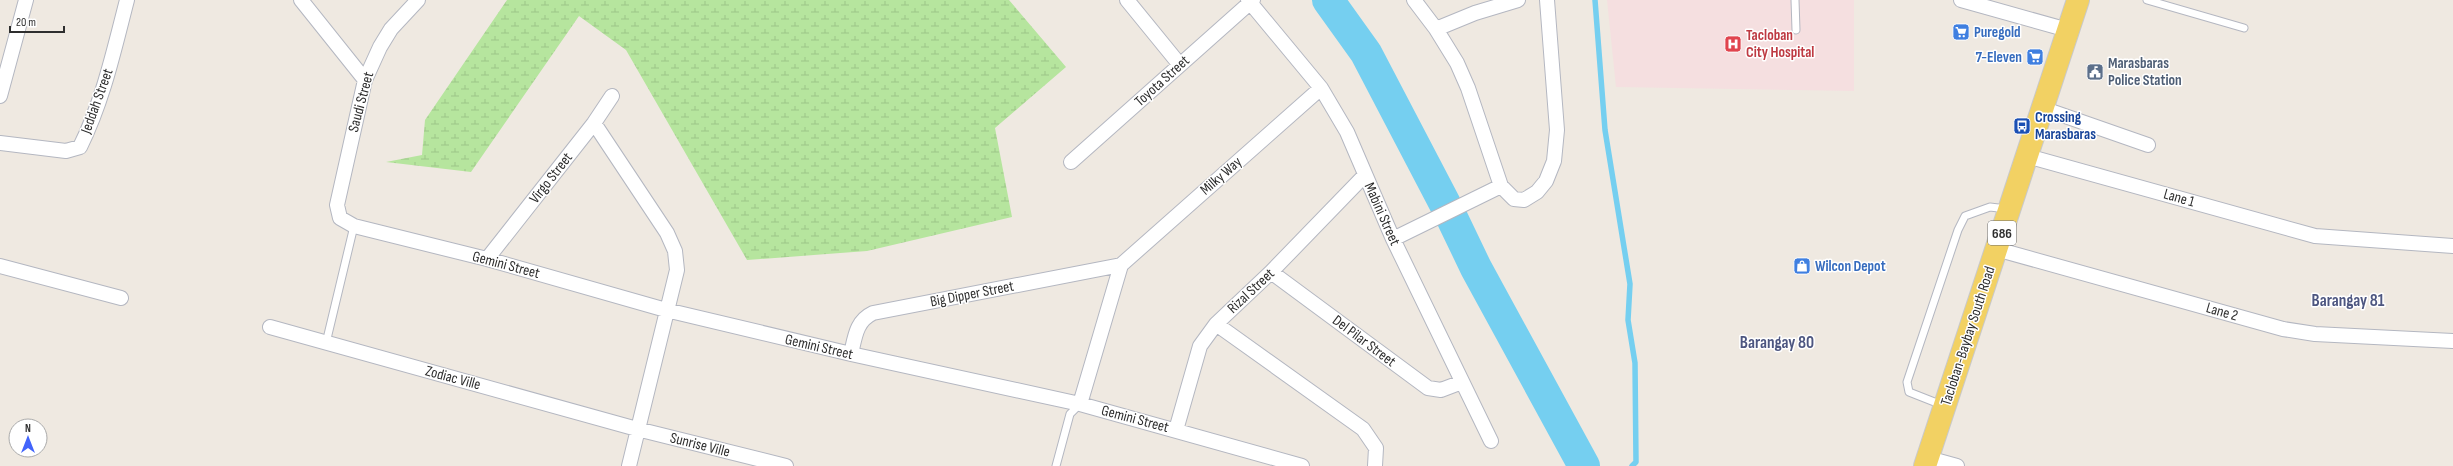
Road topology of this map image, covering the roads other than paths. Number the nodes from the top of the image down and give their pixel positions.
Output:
1 (26, 0) edge
2 (127, 0) edge
3 (301, 0) edge
4 (418, 0) edge
5 (1127, 0) edge
6 (1414, 0) edge
7 (1518, 0) edge
8 (1547, 0) edge
9 (1795, 0) edge
10 (1961, 0) edge
11 (2078, 0) edge
12 (2148, 0) edge
13 (1250, 1) edge
14 (2244, 28) dead end
15 (1436, 29) junction
16 (1796, 30) dead end
17 (2068, 30) junction
18 (1180, 65) junction
19 (365, 80) junction
20 (1321, 88) junction
21 (0, 96) edge
22 (612, 96) dead end
23 (2042, 108) junction
24 (594, 123) junction
25 (0, 143) edge
26 (2148, 145) dead end
27 (2027, 156) junction
28 (1072, 162) dead end
29 (1365, 175) junction
30 (1501, 186) junction
31 (2010, 209) junction
32 (340, 218) joint
33 (354, 226) junction
34 (1393, 239) junction
35 (2453, 246) edge
36 (1996, 249) junction
37 (487, 259) junction
38 (1121, 265) junction
39 (0, 266) edge
40 (1271, 272) junction
41 (121, 298) dead end
42 (666, 310) junction
43 (1216, 324) junction
44 (270, 327) dead end
45 (2453, 341) edge
46 (326, 343) junction
47 (851, 354) junction
48 (1462, 382) junction
49 (1080, 404) junction
50 (1945, 406) junction
51 (637, 429) junction
52 (1176, 430) junction
53 (1491, 441) dead end
54 (1927, 462) edge
55 (628, 466) edge
56 (786, 466) edge
57 (1056, 466) edge
58 (1302, 466) edge
59 (1376, 466) edge
60 (1957, 466) edge

1 - 21 street
2 - 25 street, Jeddah Street
3 - 19 street
4 - 19 street, Saudi Street
5 - 18 street
6 - 15 street
7 - 15 street
8 - 30 street
9 - 16 lane
10 - 17 street
11 - 17 main road, Tacloban-Baybay South Road / 686
12 - 14 lane
13 - 18 street, Toyota Street
13 - 20 street, Mabini Street
15 - 30 street
17 - 23 main road, Tacloban-Baybay South Road / 686
18 - 28 street, Toyota Street
19 - 32 street, Saudi Street
20 - 29 street, Mabini Street
20 - 38 street, Milky Way
22 - 24 street, Virgo Street
23 - 26 street
23 - 27 main road, Tacloban-Baybay South Road / 686
24 - 37 street, Virgo Street
24 - 42 street
27 - 31 main road, Tacloban-Baybay South Road / 686
27 - 35 street, Lane 1
29 - 34 street, Mabini Street
29 - 40 street, Rizal Street
30 - 34 street
31 - 36 main road, Tacloban-Baybay South Road / 686
31 - 50 lane
32 - 33 street, Gemini Street
33 - 37 street, Gemini Street
33 - 46 lane
34 - 48 street, Mabini Street
36 - 45 street, Lane 2
36 - 50 main road, Tacloban-Baybay South Road / 686
37 - 42 street, Gemini Street
38 - 47 street, Big Dipper Street
38 - 49 street
39 - 41 street
40 - 43 street, Rizal Street
40 - 48 street, Del Pilar Street
42 - 47 street, Gemini Street
42 - 51 street
43 - 52 street, Rizal Street
43 - 59 street
44 - 46 street, Zodiac Ville
46 - 51 street, Zodiac Ville
47 - 49 street, Gemini Street
48 - 53 street, Mabini Street
49 - 52 street, Gemini Street
49 - 57 lane
50 - 54 main road, Tacloban-Baybay South Road / 686
51 - 55 street
51 - 56 street, Sunrise Ville
52 - 58 street, Gemini Street
54 - 60 street

